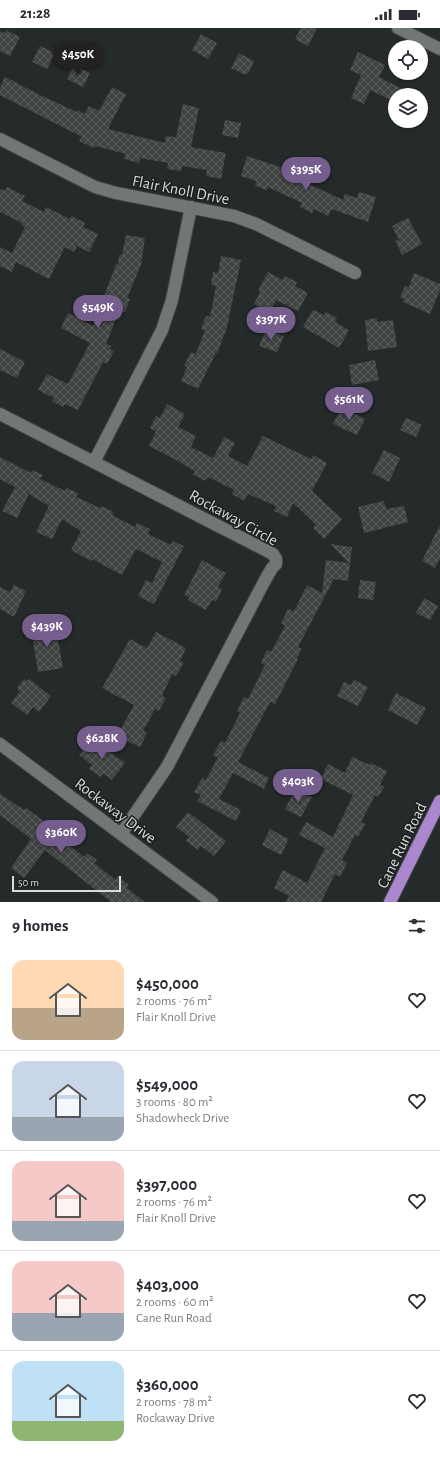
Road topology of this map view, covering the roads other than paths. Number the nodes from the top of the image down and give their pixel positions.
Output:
1 (398, 28) edge
2 (440, 49) edge
3 (0, 139) edge
4 (191, 207) junction
5 (355, 273) dead end
6 (0, 414) edge
7 (94, 462) junction
8 (0, 744) edge
9 (440, 801) edge
10 (121, 834) junction
11 (212, 902) edge
12 (390, 902) edge

1 - 2 street
3 - 4 street, Flair Knoll Drive
4 - 5 street, Flair Knoll Drive
4 - 7 street
6 - 7 street, Rockaway Circle
7 - 10 street, Rockaway Circle
8 - 10 street, Rockaway Drive
9 - 12 highway, Cane Run Road
10 - 11 street, Rockaway Drive

